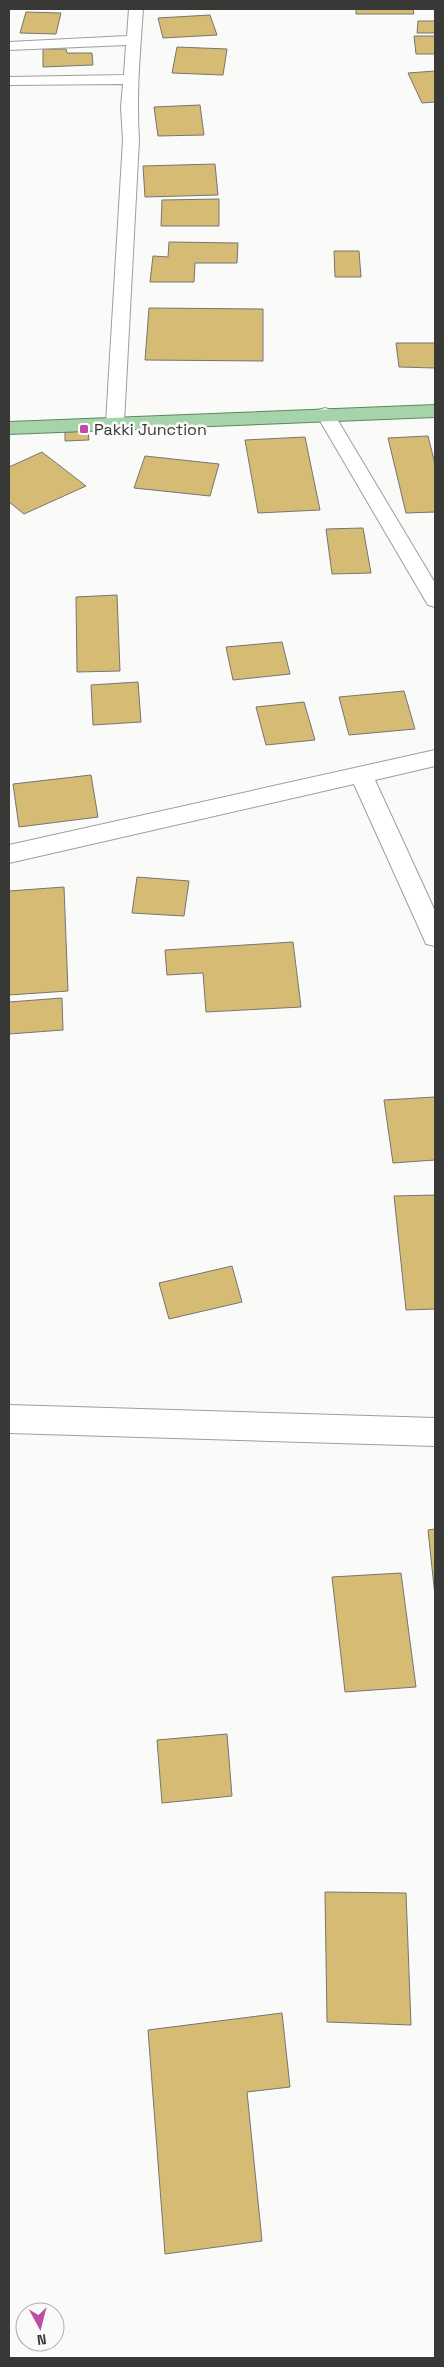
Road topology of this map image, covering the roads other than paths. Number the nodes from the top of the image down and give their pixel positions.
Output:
1 (136, 9) edge
2 (135, 40) junction
3 (9, 46) edge
4 (132, 78) junction
5 (9, 81) edge
6 (435, 411) edge
7 (324, 414) junction
8 (115, 423) junction
9 (9, 428) edge
10 (435, 600) edge
11 (435, 758) edge
12 (361, 774) junction
13 (9, 854) edge
14 (435, 937) edge
15 (9, 1419) edge
16 (435, 1432) edge

1 - 2 street
2 - 3 street
2 - 4 street
4 - 5 street
4 - 8 street
6 - 7 main road
7 - 8 main road
7 - 10 street
8 - 9 main road
11 - 12 street
12 - 13 street
12 - 14 street
15 - 16 street

